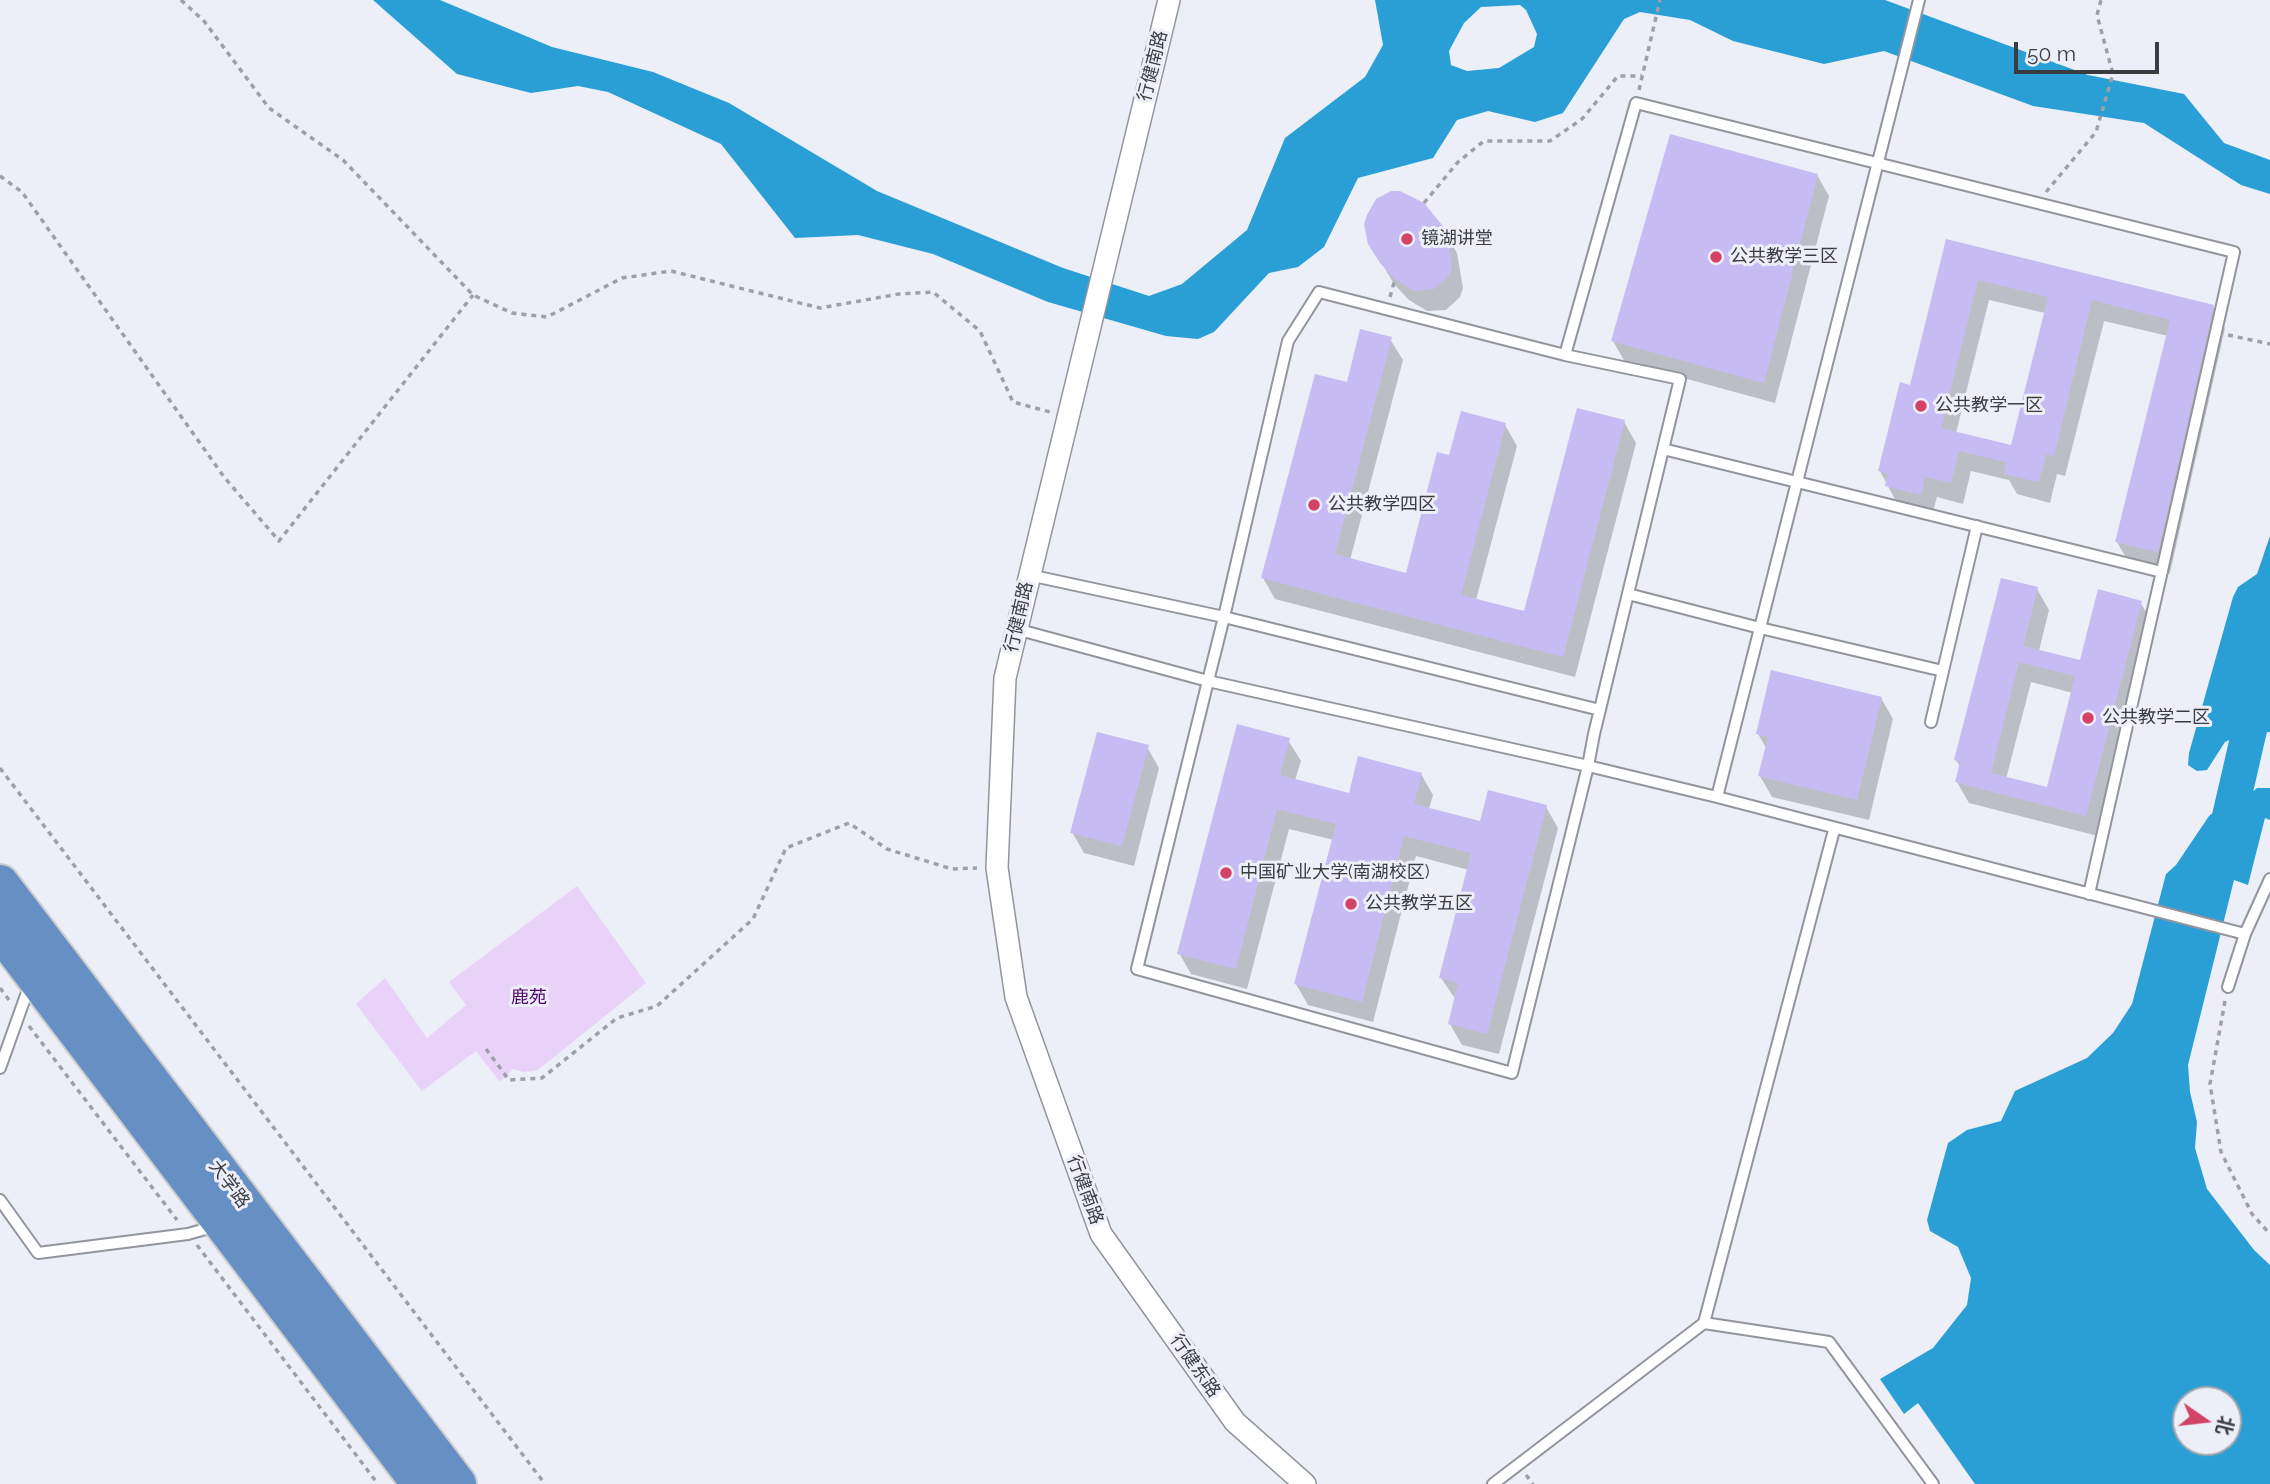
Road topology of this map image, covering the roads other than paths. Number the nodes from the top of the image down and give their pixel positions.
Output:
1 (1169, 0) edge
2 (1919, 1) edge
3 (1877, 163) junction
4 (1565, 355) junction
5 (1663, 449) junction
6 (1797, 482) junction
7 (1978, 526) junction
8 (2162, 572) junction
9 (1029, 575) junction
10 (1628, 594) junction
11 (1224, 617) junction
12 (1760, 628) junction
13 (1016, 629) junction
14 (1943, 671) junction
15 (1208, 681) junction
16 (1600, 710) junction
17 (1931, 722) dead end
18 (1588, 766) junction
19 (1717, 797) junction
20 (1834, 830) junction
21 (2270, 879) edge
22 (0, 884) edge
23 (2089, 894) junction
24 (0, 930) edge
25 (2245, 934) junction
26 (34, 975) junction
27 (2228, 988) road end
28 (0, 1068) edge
29 (0, 1200) edge
30 (223, 1223) junction
31 (1101, 1234) joint
32 (1704, 1323) junction
33 (421, 1484) edge
34 (457, 1484) edge
35 (1305, 1484) edge
36 (1493, 1484) edge
37 (1933, 1484) edge

1 - 9 street, 行健南路
2 - 3 lane
3 - 4 lane
3 - 6 lane
3 - 8 lane
4 - 5 lane
4 - 11 lane
5 - 6 lane
5 - 10 lane
6 - 7 lane
6 - 12 lane
7 - 8 lane
7 - 14 lane
8 - 23 lane
9 - 11 lane
9 - 13 street, 行健南路
10 - 12 lane
10 - 16 lane
11 - 15 lane
11 - 16 lane
12 - 14 lane
12 - 19 lane
13 - 15 lane
13 - 31 street, 行健南路
14 - 17 lane
15 - 18 lane
15 - 18 lane
16 - 18 lane
18 - 19 lane
19 - 20 lane
20 - 23 lane
20 - 32 lane
21 - 25 lane
22 - 34 highway, 大学路
23 - 25 lane
24 - 26 highway, 大学路
25 - 27 lane
26 - 28 lane
26 - 30 highway, 大学路
29 - 30 lane
30 - 33 highway, 大学路
31 - 35 street, 行健东路
32 - 36 lane
32 - 37 lane

